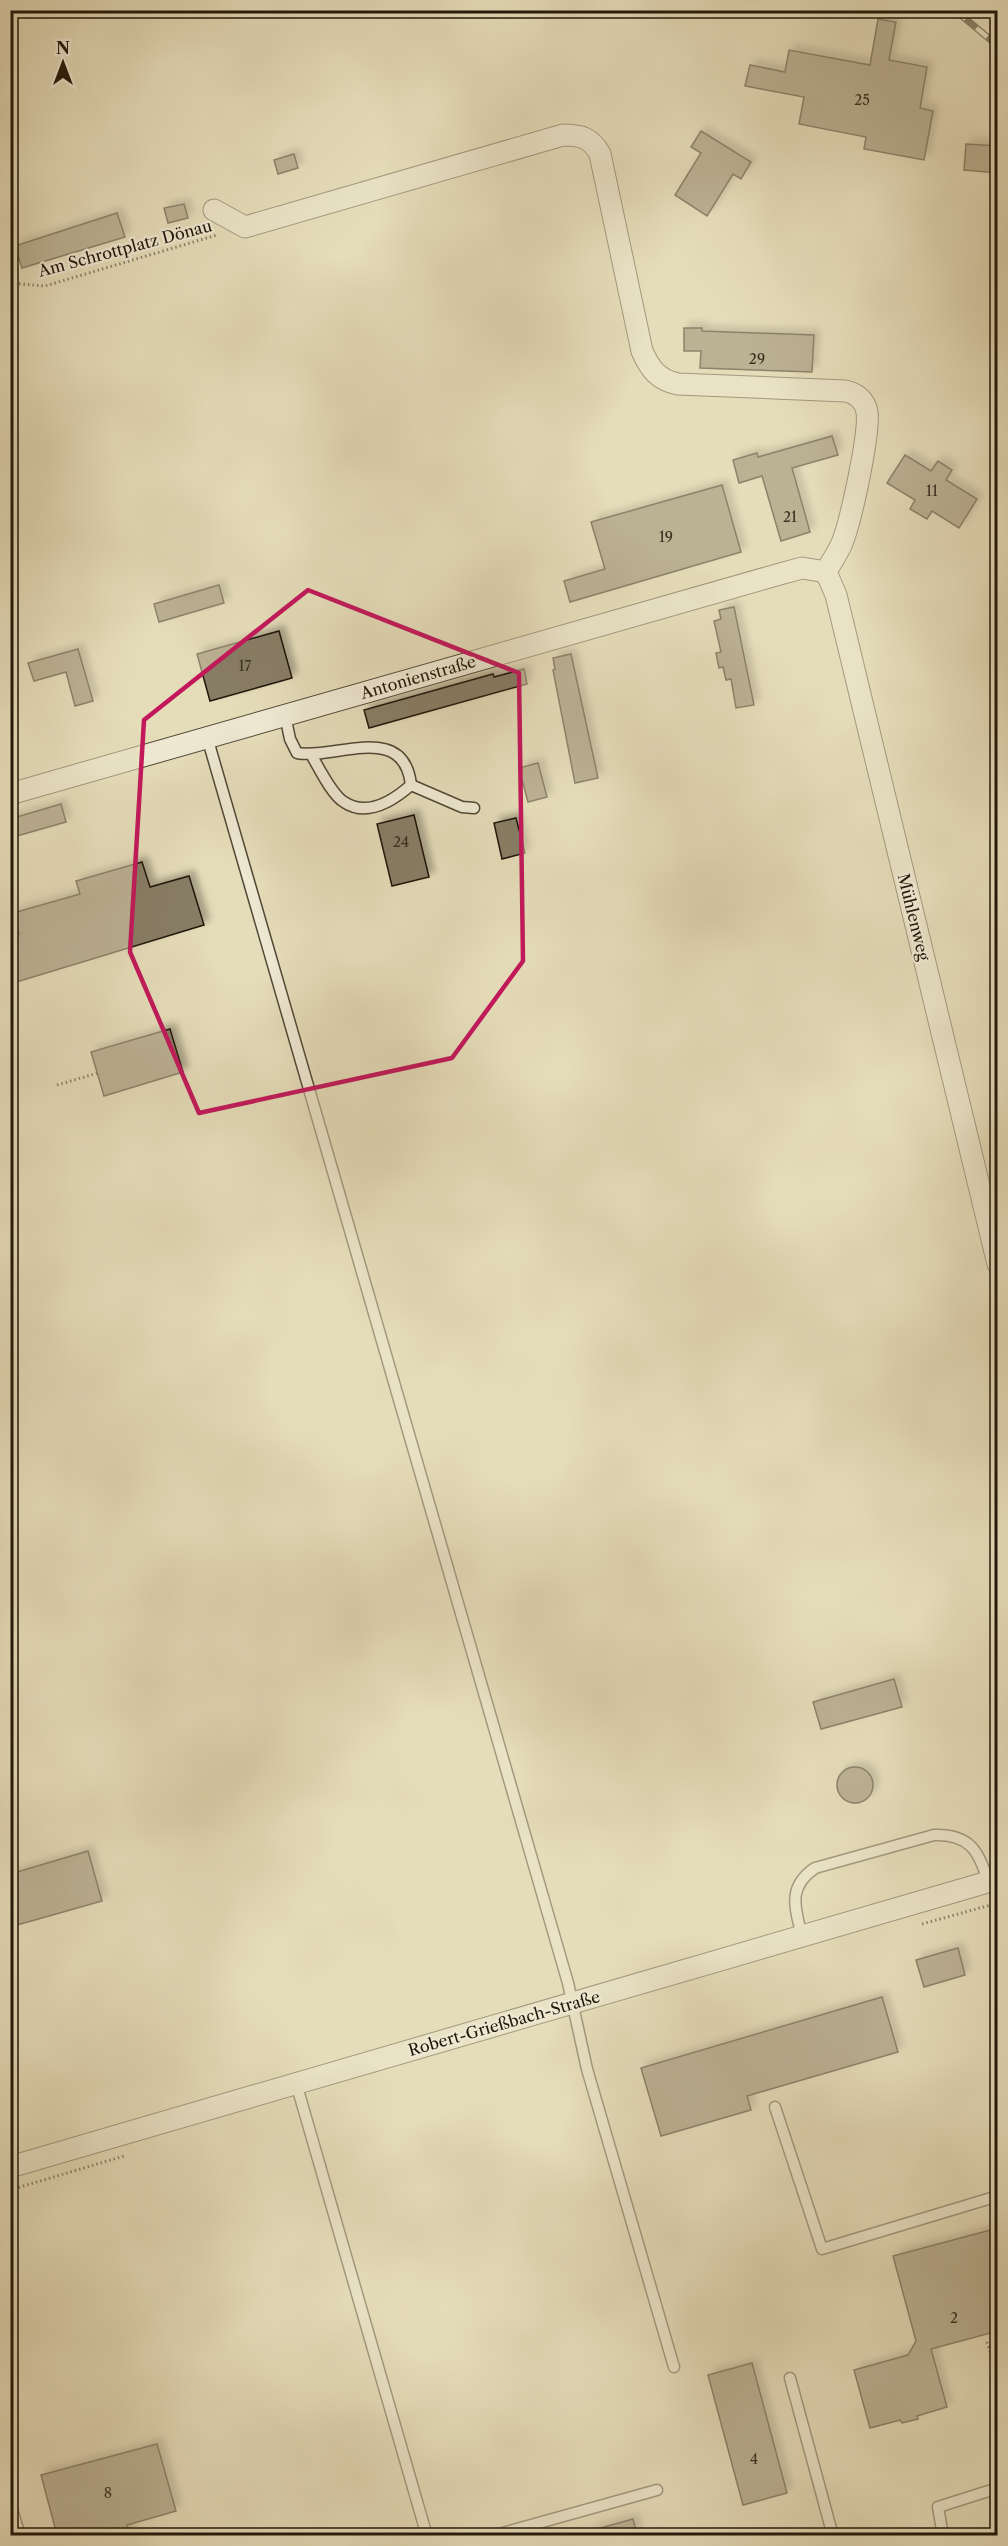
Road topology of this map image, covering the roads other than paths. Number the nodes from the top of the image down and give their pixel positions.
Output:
1 (214, 210) dead end
2 (826, 572) junction
3 (285, 715) junction
4 (207, 737) junction
5 (312, 756) junction
6 (411, 784) junction
7 (10, 794) edge
8 (474, 808) dead end
9 (998, 1264) edge
10 (993, 1880) edge
11 (802, 1936) junction
12 (573, 2003) junction
13 (296, 2083) junction
14 (774, 2107) dead end
15 (10, 2167) edge
16 (998, 2196) edge
17 (674, 2367) dead end
18 (790, 2378) dead end
19 (998, 2488) edge
20 (657, 2490) dead end
21 (10, 2503) edge
22 (20, 2535) edge
23 (427, 2535) edge
24 (492, 2535) edge
25 (833, 2535) edge
26 (943, 2535) edge

1 - 2 street
2 - 3 street, Antonienstraße
2 - 9 street, Mühlenweg
3 - 4 street, Antonienstraße
3 - 5 lane
4 - 7 street, Antonienstraße
4 - 12 lane
5 - 6 lane
5 - 6 lane
6 - 8 lane
10 - 11 street, Robert-Grießbach-Straße
10 - 11 lane
11 - 12 street, Robert-Grießbach-Straße
12 - 13 street, Robert-Grießbach-Straße
12 - 17 lane
13 - 15 street, Robert-Grießbach-Straße
13 - 23 lane
14 - 16 lane
18 - 25 lane
19 - 26 lane
20 - 24 lane
21 - 22 lane

